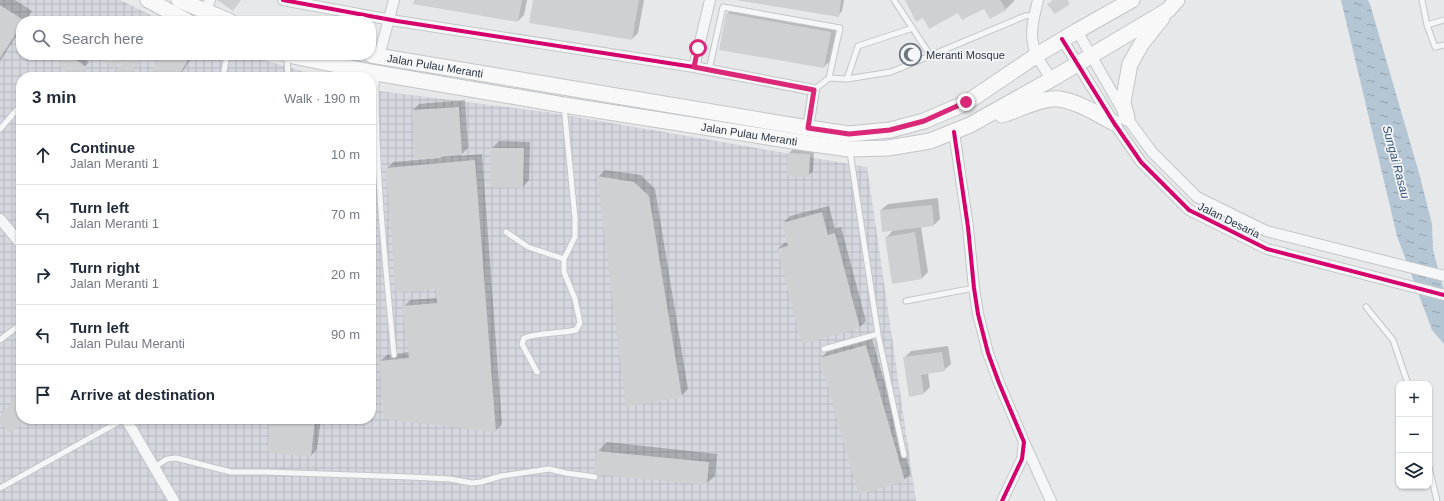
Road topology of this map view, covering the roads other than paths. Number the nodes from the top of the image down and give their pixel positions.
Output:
1 (148, 0) edge
2 (179, 0) edge
3 (283, 0) edge
4 (394, 0) edge
5 (710, 0) edge
6 (894, 0) edge
7 (1038, 0) edge
8 (1132, 0) edge
9 (1422, 0) edge
10 (1173, 5) edge
11 (207, 6) edge
12 (1035, 15) junction
13 (178, 16) edge
14 (222, 16) edge
15 (372, 16) edge
16 (376, 17) edge
17 (389, 19) junction
18 (1444, 20) edge
19 (1427, 25) junction
20 (913, 28) junction
21 (1077, 31) junction
22 (1062, 39) junction
23 (1444, 45) edge
24 (376, 53) edge
25 (930, 55) junction
26 (1037, 55) junction
27 (376, 56) edge
28 (1091, 56) junction
29 (226, 60) edge
30 (287, 60) edge
31 (305, 60) edge
32 (1077, 64) junction
33 (694, 67) junction
34 (709, 70) junction
35 (224, 72) edge
36 (288, 72) edge
37 (348, 72) edge
38 (376, 73) joint
39 (829, 78) junction
40 (846, 79) junction
41 (1052, 79) junction
42 (814, 90) junction
43 (564, 105) junction
44 (16, 111) edge
45 (1120, 120) junction
46 (970, 125) junction
47 (808, 128) junction
48 (0, 129) edge
49 (954, 132) junction
50 (849, 148) junction
51 (0, 219) edge
52 (506, 232) dead end
53 (16, 238) edge
54 (564, 259) junction
55 (1444, 276) edge
56 (974, 288) junction
57 (1444, 295) edge
58 (906, 301) dead end
59 (1366, 307) dead end
60 (16, 328) edge
61 (878, 334) junction
62 (0, 340) edge
63 (824, 349) dead end
64 (394, 355) dead end
65 (537, 372) dead end
66 (1407, 381) edge
67 (116, 424) edge
68 (128, 424) edge
69 (1024, 442) junction
70 (904, 455) dead end
71 (155, 467) junction
72 (595, 477) dead end
73 (1432, 480) edge
74 (0, 488) edge
75 (174, 501) edge
76 (1002, 501) edge
77 (1051, 501) edge
78 (1437, 501) edge

1 - 13 main road
2 - 11 main road
3 - 15 street
4 - 17 street
5 - 33 street
6 - 20 lane
7 - 12 street
8 - 21 main road, Jalan Pulau Meranti
9 - 19 lane
10 - 28 main road, Jalan Pulau Meranti
10 - 45 main road
11 - 14 main road
12 - 25 lane
12 - 26 street
16 - 17 street
17 - 24 street
17 - 33 street
18 - 19 lane
19 - 23 lane
20 - 25 lane
20 - 40 lane
21 - 22 main road, Jalan Pulau Meranti
21 - 28 street, Jalan Desaria
22 - 26 main road, Jalan Pulau Meranti
22 - 32 street, Jalan Desaria
25 - 40 lane
26 - 41 street
26 - 47 main road, Jalan Pulau Meranti
27 - 47 main road, Jalan Pulau Meranti
28 - 32 main road, Jalan Pulau Meranti
28 - 45 street, Jalan Desaria
29 - 35 lane
30 - 36 lane
31 - 37 main road, Jalan Pulau Meranti
32 - 41 main road, Jalan Pulau Meranti
32 - 45 street, Jalan Desaria
33 - 34 street
34 - 39 lane
34 - 42 street
38 - 43 main road, Jalan Pulau Meranti
38 - 64 lane
39 - 40 lane
39 - 42 lane
41 - 46 main road, Jalan Pulau Meranti
42 - 47 street
43 - 50 main road, Jalan Pulau Meranti
43 - 54 lane
44 - 48 lane
45 - 46 main road
45 - 55 street, Jalan Desaria
45 - 57 street, Jalan Desaria
46 - 49 main road, Jalan Pulau Meranti
49 - 50 main road, Jalan Pulau Meranti
49 - 56 street
50 - 61 lane
51 - 53 street
52 - 54 lane
54 - 65 lane
56 - 58 lane
56 - 69 street
59 - 66 lane
60 - 62 lane
61 - 63 lane
61 - 70 lane
67 - 74 lane
68 - 71 street
69 - 76 street
69 - 77 street
71 - 72 lane
71 - 75 street
73 - 78 lane

